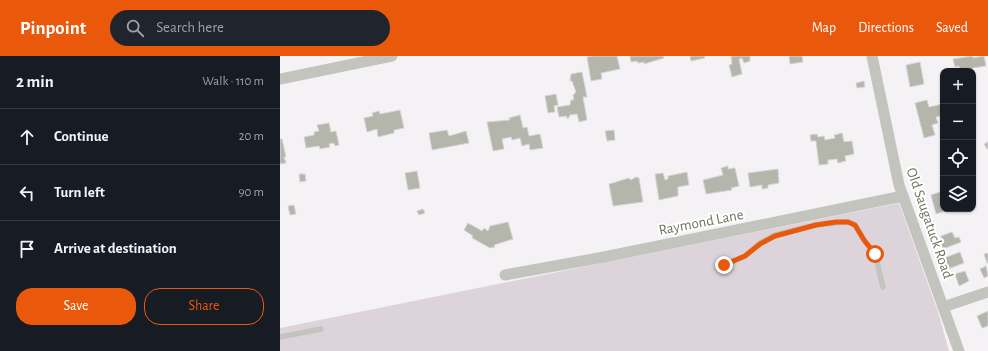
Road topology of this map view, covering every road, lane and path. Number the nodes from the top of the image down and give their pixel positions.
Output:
1 (392, 56) edge
2 (872, 56) edge
3 (280, 79) edge
4 (903, 196) junction
5 (724, 265) dead end
6 (505, 274) dead end
7 (883, 287) dead end
8 (988, 292) edge
9 (943, 307) junction
10 (322, 329) dead end
11 (280, 337) edge
12 (959, 351) edge

1 - 3 street
2 - 4 street, Old Saugatuck Road
4 - 6 street, Raymond Lane
4 - 9 street, Old Saugatuck Road
5 - 7 lane
8 - 9 street
9 - 12 street, Old Saugatuck Road
10 - 11 lane

